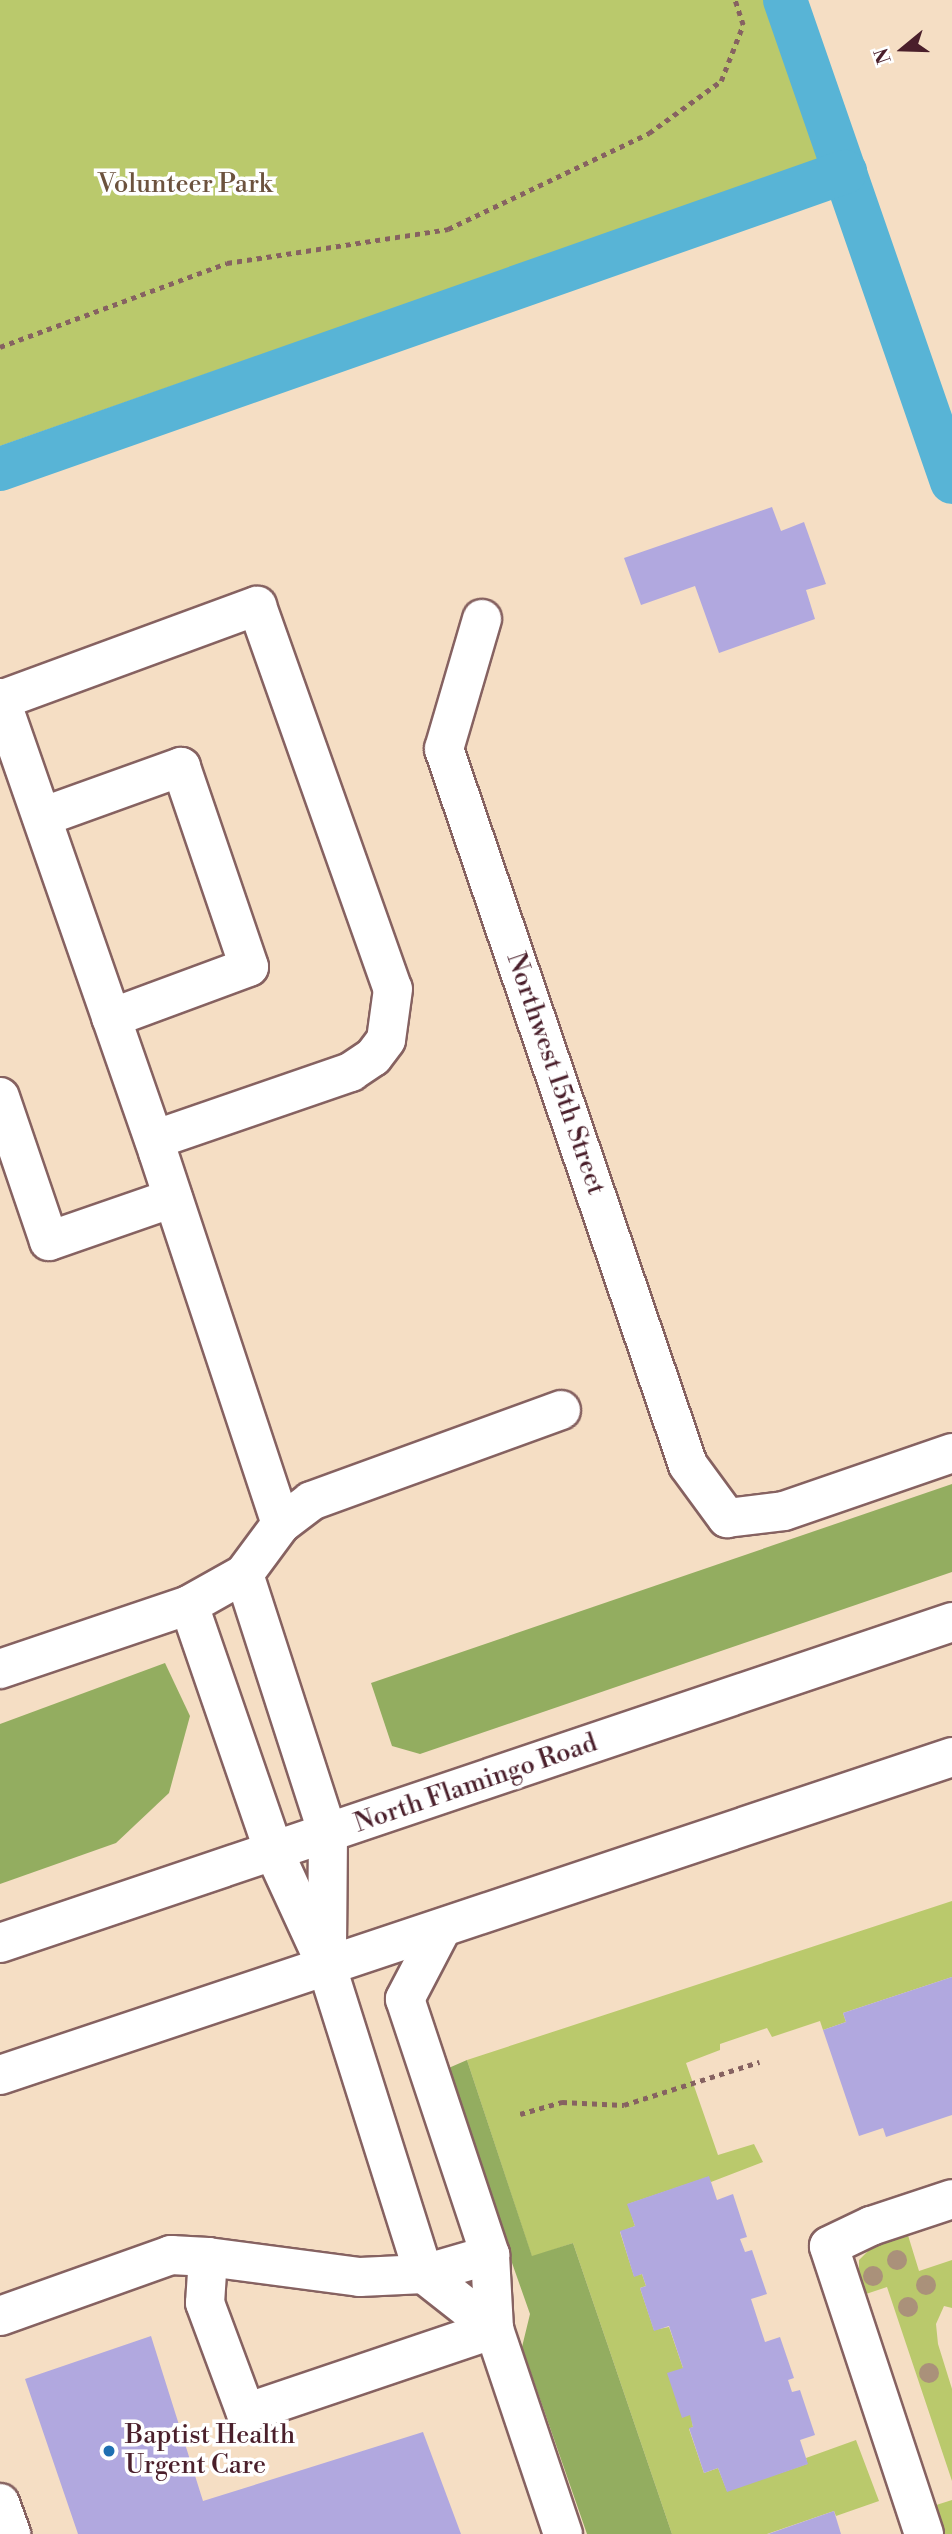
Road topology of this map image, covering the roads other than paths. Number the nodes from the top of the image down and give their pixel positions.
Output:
1 (482, 619) dead end
2 (0, 699) edge
3 (42, 817) junction
4 (111, 1018) junction
5 (0, 1097) edge
6 (154, 1140) junction
7 (173, 1198) junction
8 (561, 1410) dead end
9 (952, 1453) edge
10 (281, 1524) junction
11 (244, 1574) junction
12 (189, 1605) junction
13 (952, 1622) edge
14 (0, 1669) edge
15 (952, 1757) edge
16 (328, 1834) junction
17 (274, 1852) junction
18 (441, 1930) junction
19 (0, 1943) edge
20 (327, 1967) junction
21 (0, 2075) edge
22 (952, 2199) edge
23 (490, 2255) junction
24 (208, 2257) junction
25 (424, 2274) junction
26 (0, 2316) edge
27 (494, 2329) junction
28 (0, 2503) edge
29 (10, 2534) edge
30 (563, 2534) edge
31 (923, 2534) edge

1 - 9 main road, Northwest 15th Street
2 - 3 main road
2 - 6 main road
3 - 4 main road
3 - 4 main road
4 - 6 main road
5 - 7 main road
6 - 7 main road
7 - 10 main road
8 - 10 main road
10 - 11 main road
11 - 12 main road
11 - 16 main road
12 - 14 main road
12 - 17 main road
13 - 16 main road, North Flamingo Road
15 - 18 main road
16 - 17 main road, North Flamingo Road
16 - 20 main road
17 - 19 main road, North Flamingo Road
17 - 20 main road
18 - 20 main road
18 - 23 main road
20 - 21 main road
20 - 25 main road
22 - 31 main road
23 - 25 main road
23 - 27 main road
24 - 25 main road
24 - 26 main road
24 - 27 main road
25 - 27 main road
27 - 30 main road
28 - 29 main road

